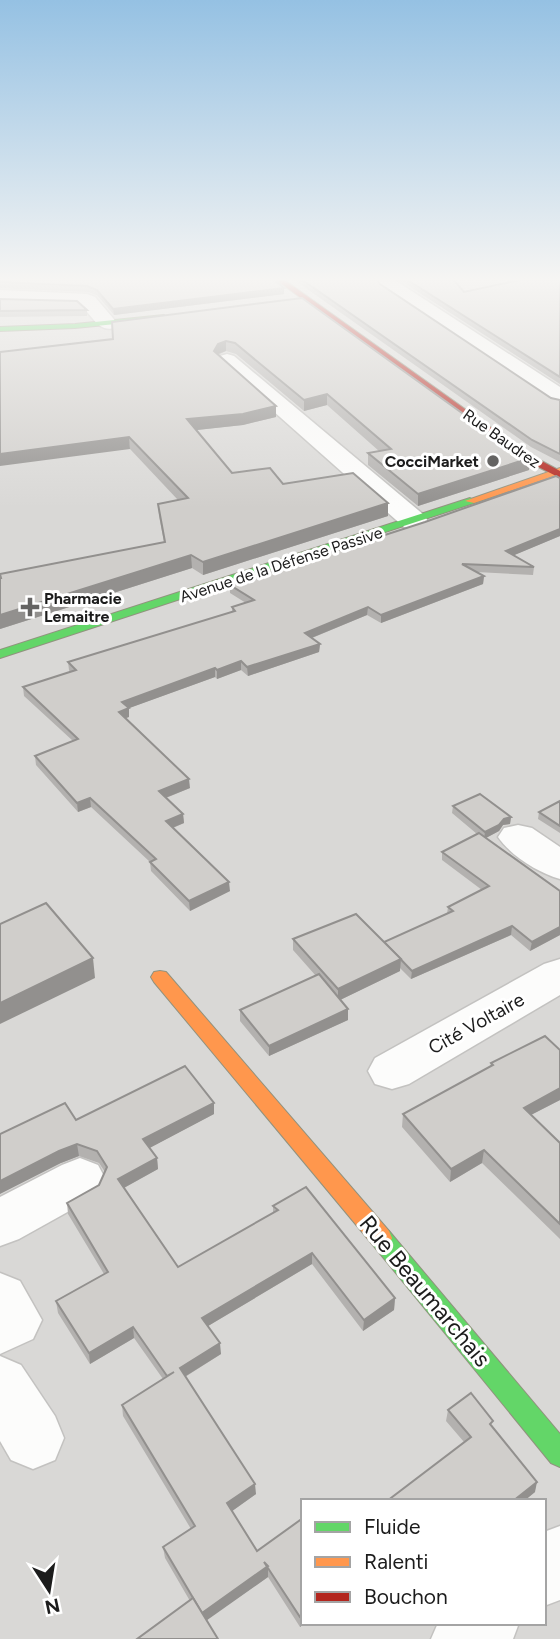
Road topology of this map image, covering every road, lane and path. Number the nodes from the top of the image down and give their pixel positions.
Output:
1 (386, 355) edge
2 (495, 355) edge
3 (227, 360) edge
4 (560, 397) edge
5 (558, 473) edge
6 (414, 521) junction
7 (0, 654) edge
8 (518, 837) dead end
9 (560, 866) edge
10 (560, 975) edge
11 (160, 977) dead end
12 (392, 1071) dead end
13 (80, 1180) dead end
14 (0, 1223) edge
15 (0, 1298) edge
16 (0, 1328) edge
17 (0, 1385) edge
18 (33, 1438) dead end
19 (560, 1454) edge
20 (560, 1559) edge
21 (546, 1571) edge
22 (483, 1625) edge
23 (466, 1639) edge

1 - 5 street, Rue Baudrez
2 - 4 street
3 - 6 street
5 - 6 street, Avenue de la Défense Passive
6 - 7 street, Avenue de la Défense Passive
8 - 9 street
10 - 12 street, Cité Voltaire
11 - 19 street, Rue Beaumarchais
13 - 14 street
15 - 16 street
17 - 18 street
20 - 21 street
22 - 23 street

